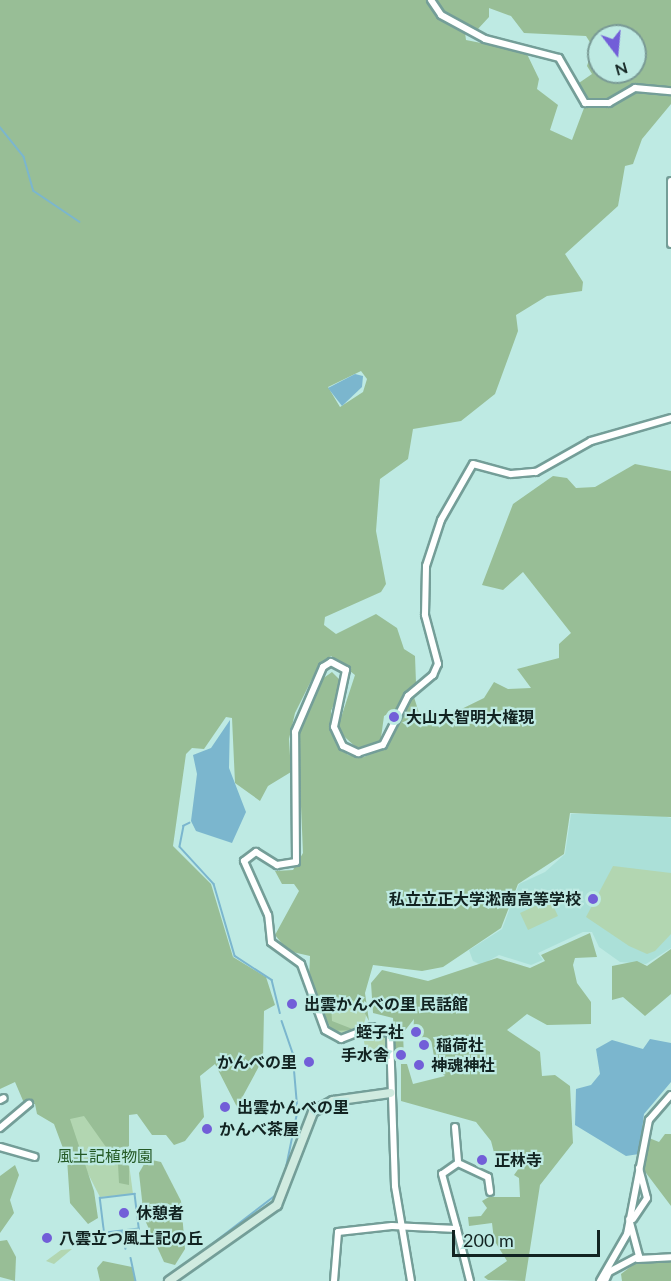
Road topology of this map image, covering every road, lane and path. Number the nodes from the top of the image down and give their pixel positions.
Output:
1 (431, 0) edge
2 (671, 91) edge
3 (671, 181) edge
4 (671, 244) edge
5 (671, 418) edge
6 (390, 1093) junction
7 (671, 1095) edge
8 (29, 1104) dead end
9 (455, 1127) dead end
10 (0, 1128) edge
11 (0, 1147) edge
12 (35, 1157) dead end
13 (458, 1163) junction
14 (638, 1167) junction
15 (490, 1192) dead end
16 (631, 1219) junction
17 (401, 1228) junction
18 (457, 1229) junction
19 (671, 1257) edge
20 (638, 1259) junction
21 (609, 1272) junction
22 (169, 1281) edge
23 (334, 1281) edge
24 (411, 1281) edge
25 (470, 1281) edge
26 (600, 1281) edge
27 (605, 1281) edge

1 - 2 street
3 - 4 street
5 - 6 street
6 - 17 street
6 - 22 main road
7 - 14 street
8 - 10 street
9 - 13 street
11 - 12 street
13 - 15 street
13 - 18 street
14 - 16 street
14 - 16 street
16 - 20 street
16 - 21 street
17 - 18 street
17 - 23 street
17 - 24 street
18 - 25 street
19 - 20 street
20 - 21 street
21 - 26 street
21 - 27 street

